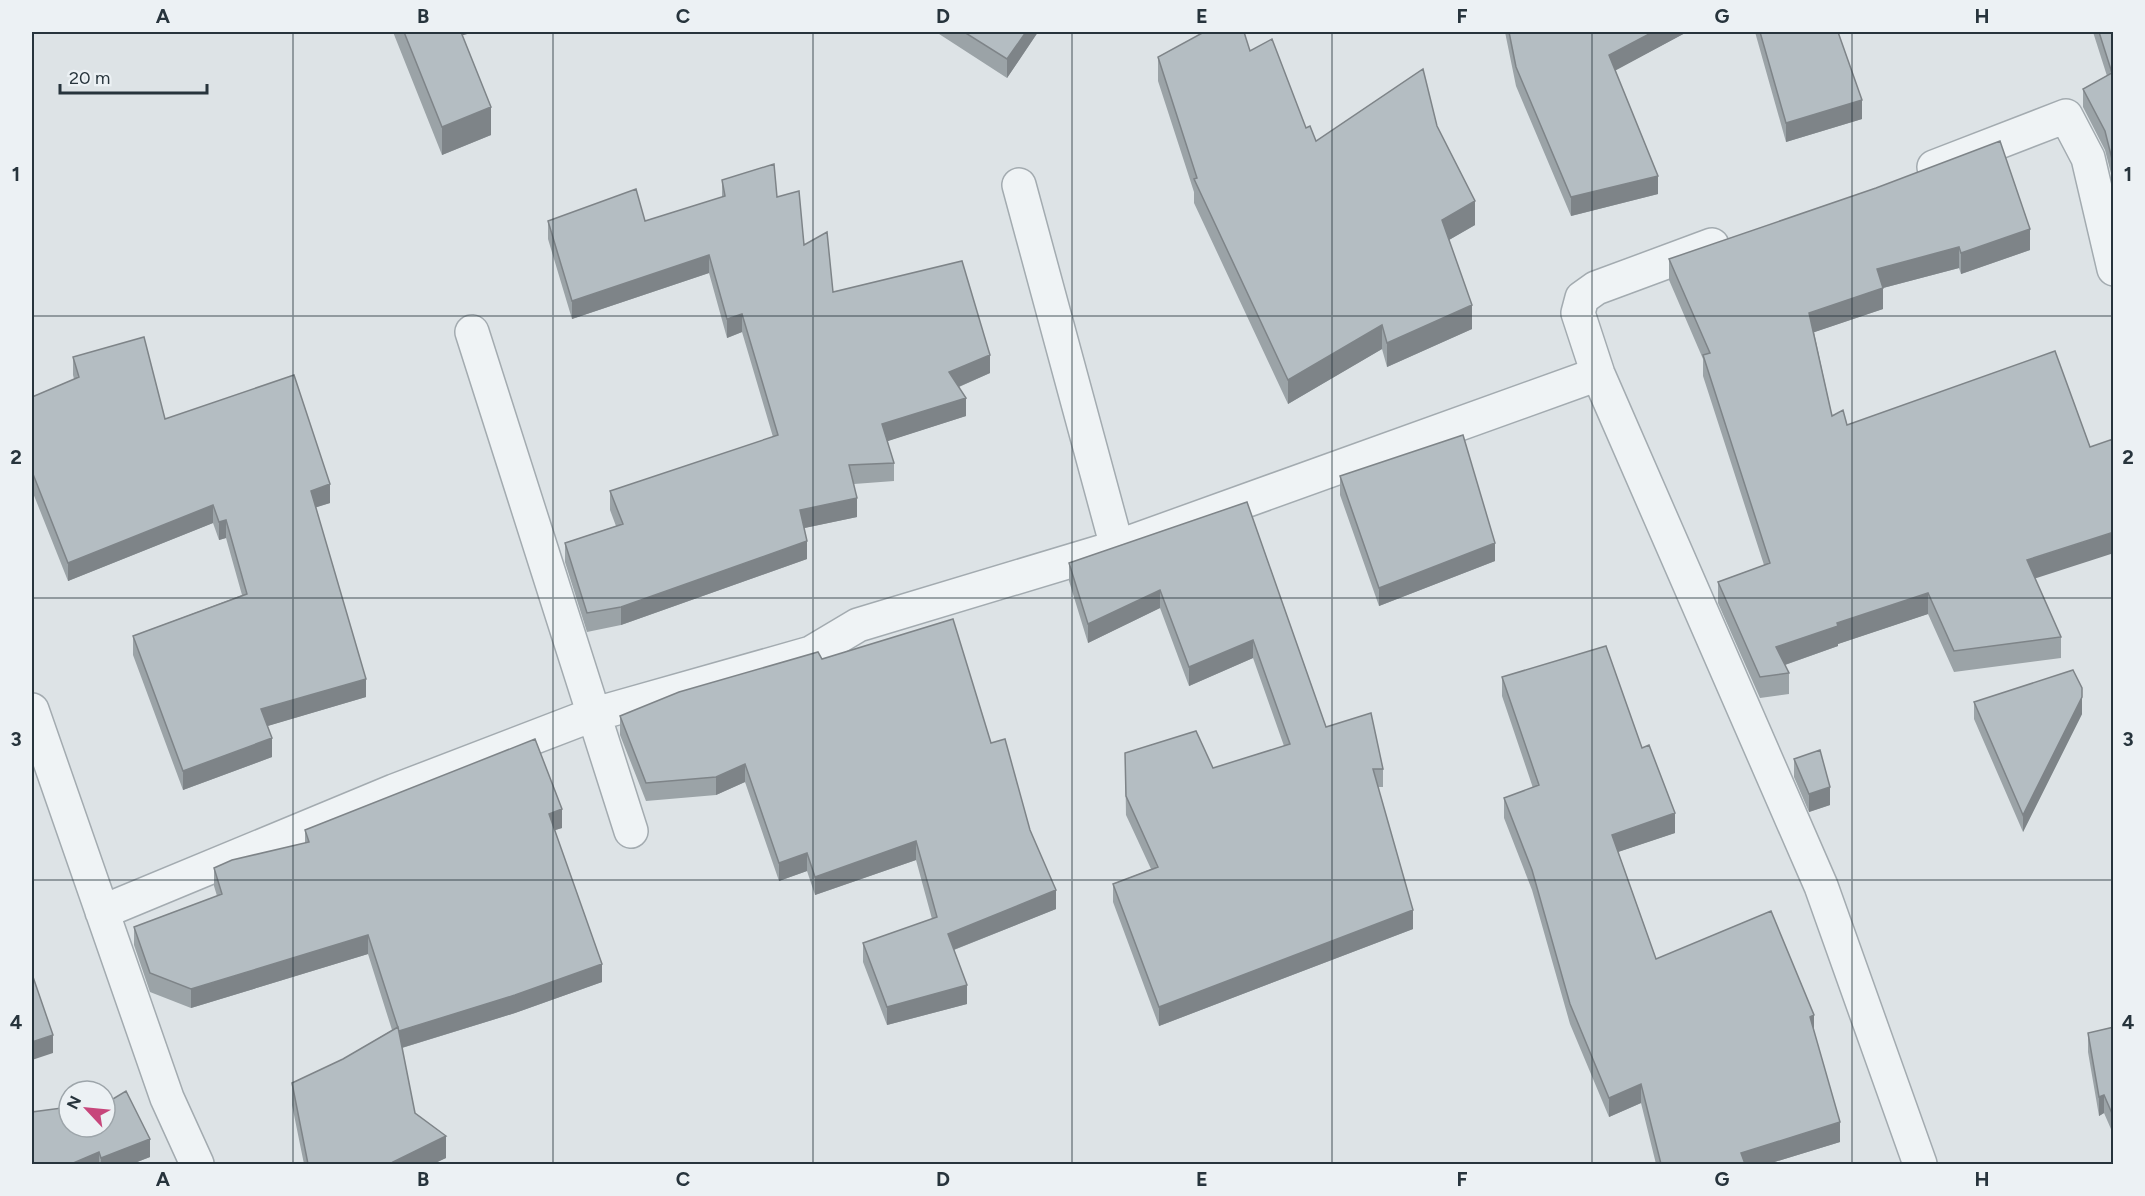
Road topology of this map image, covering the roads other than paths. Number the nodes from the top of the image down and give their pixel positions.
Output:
1 (1903, 178) edge
2 (1019, 185) dead end
3 (1738, 236) edge
4 (2114, 269) edge
5 (472, 332) dead end
6 (1598, 374) junction
7 (1117, 547) junction
8 (32, 710) edge
9 (592, 715) junction
10 (631, 831) dead end
11 (102, 912) junction
12 (197, 1164) edge
13 (1920, 1164) edge

1 - 4 street
2 - 7 street
3 - 6 street
5 - 9 street
6 - 7 street
6 - 13 street
7 - 9 street
8 - 11 street
9 - 10 street
9 - 11 street
11 - 12 street

